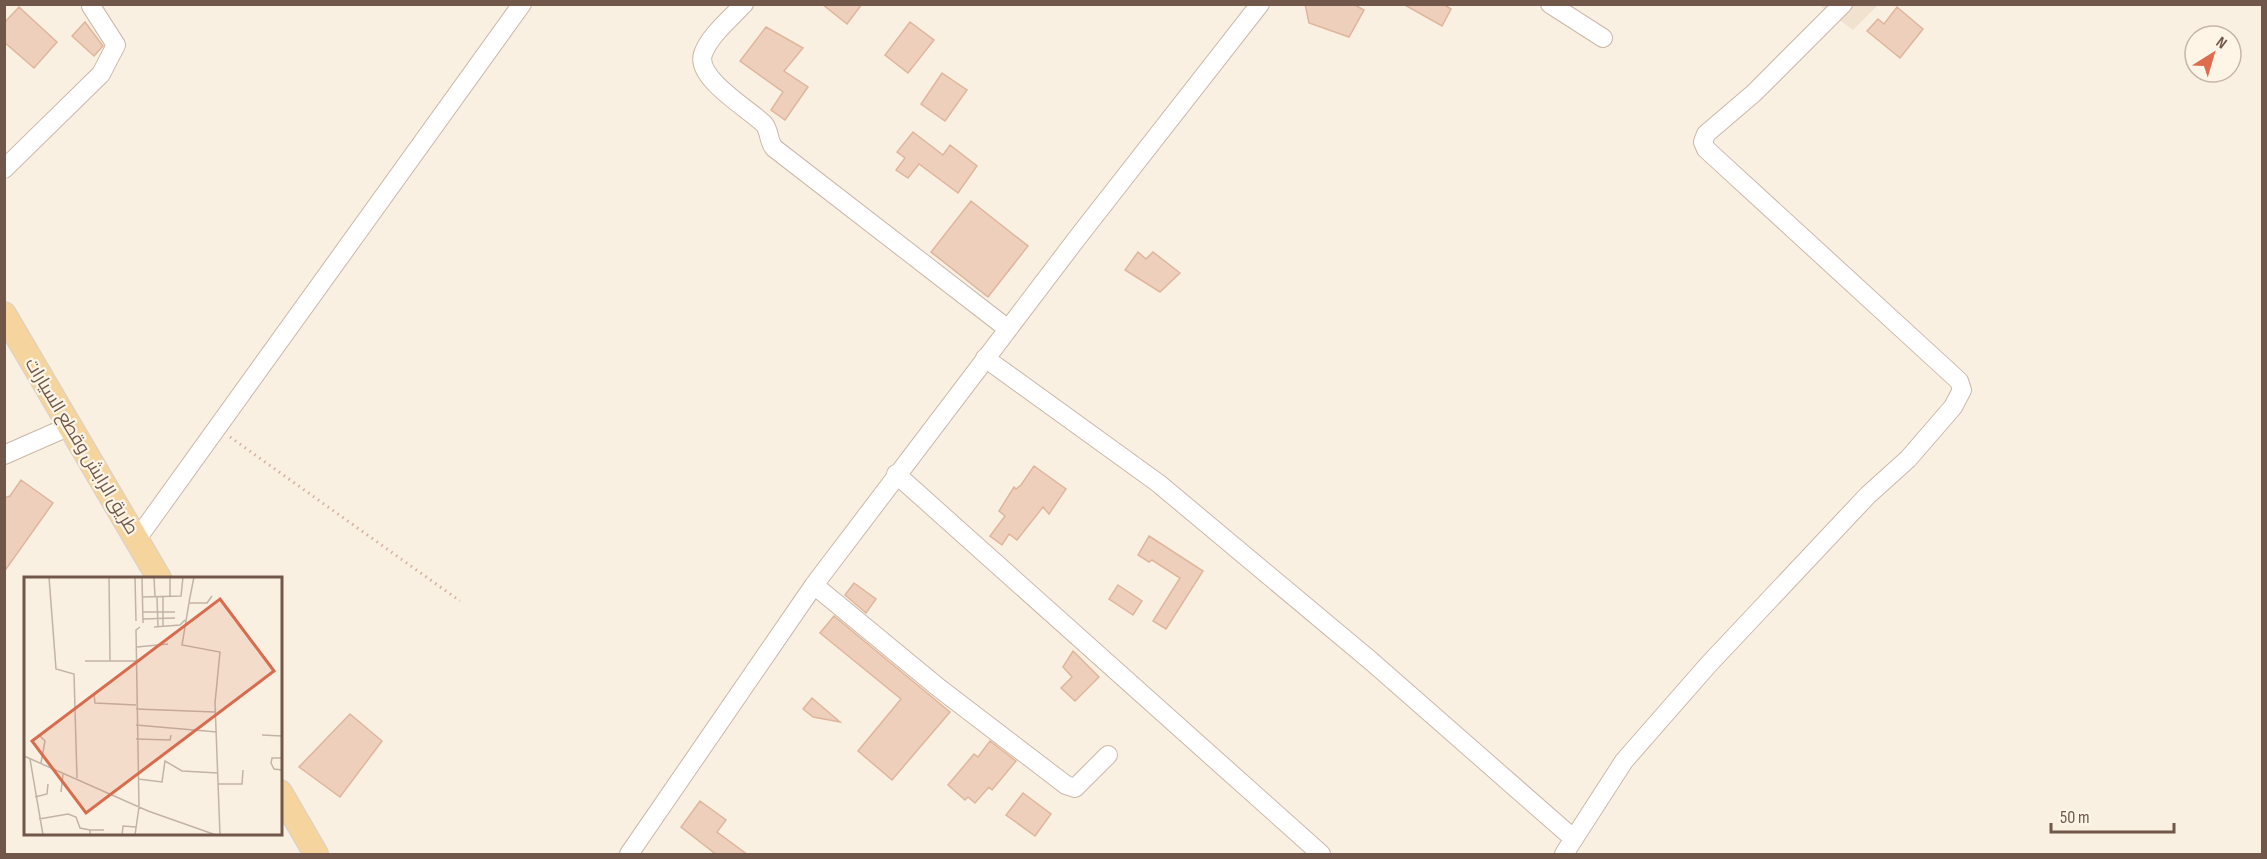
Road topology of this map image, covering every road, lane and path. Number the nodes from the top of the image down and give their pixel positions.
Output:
1 (522, 4) edge
2 (744, 4) edge
3 (1260, 4) edge
4 (1550, 4) edge
5 (1843, 4) edge
6 (91, 6) dead end
7 (1603, 38) dead end
8 (4, 169) edge
9 (4, 314) edge
10 (1008, 328) junction
11 (985, 358) junction
12 (70, 426) junction
13 (217, 427) junction
14 (4, 455) edge
15 (897, 474) junction
16 (137, 539) junction
17 (158, 577) edge
18 (814, 585) junction
19 (460, 601) dead end
20 (1108, 755) dead end
21 (282, 796) edge
22 (1574, 839) junction
23 (316, 855) edge
24 (629, 855) edge
25 (1321, 855) edge
26 (1564, 855) edge

1 - 13 street
2 - 10 street
3 - 10 street
4 - 7 street
5 - 22 street
6 - 8 street
9 - 12 main road, طريق الرابش وقطع السيارات
10 - 11 street
11 - 15 street
11 - 22 street
12 - 14 street
12 - 16 main road, طريق الرابش وقطع السيارات
13 - 16 street
13 - 19 path
15 - 18 street
15 - 25 street
16 - 17 main road, طريق الرابش وقطع السيارات
18 - 20 street
18 - 24 street
21 - 23 main road
22 - 26 street

